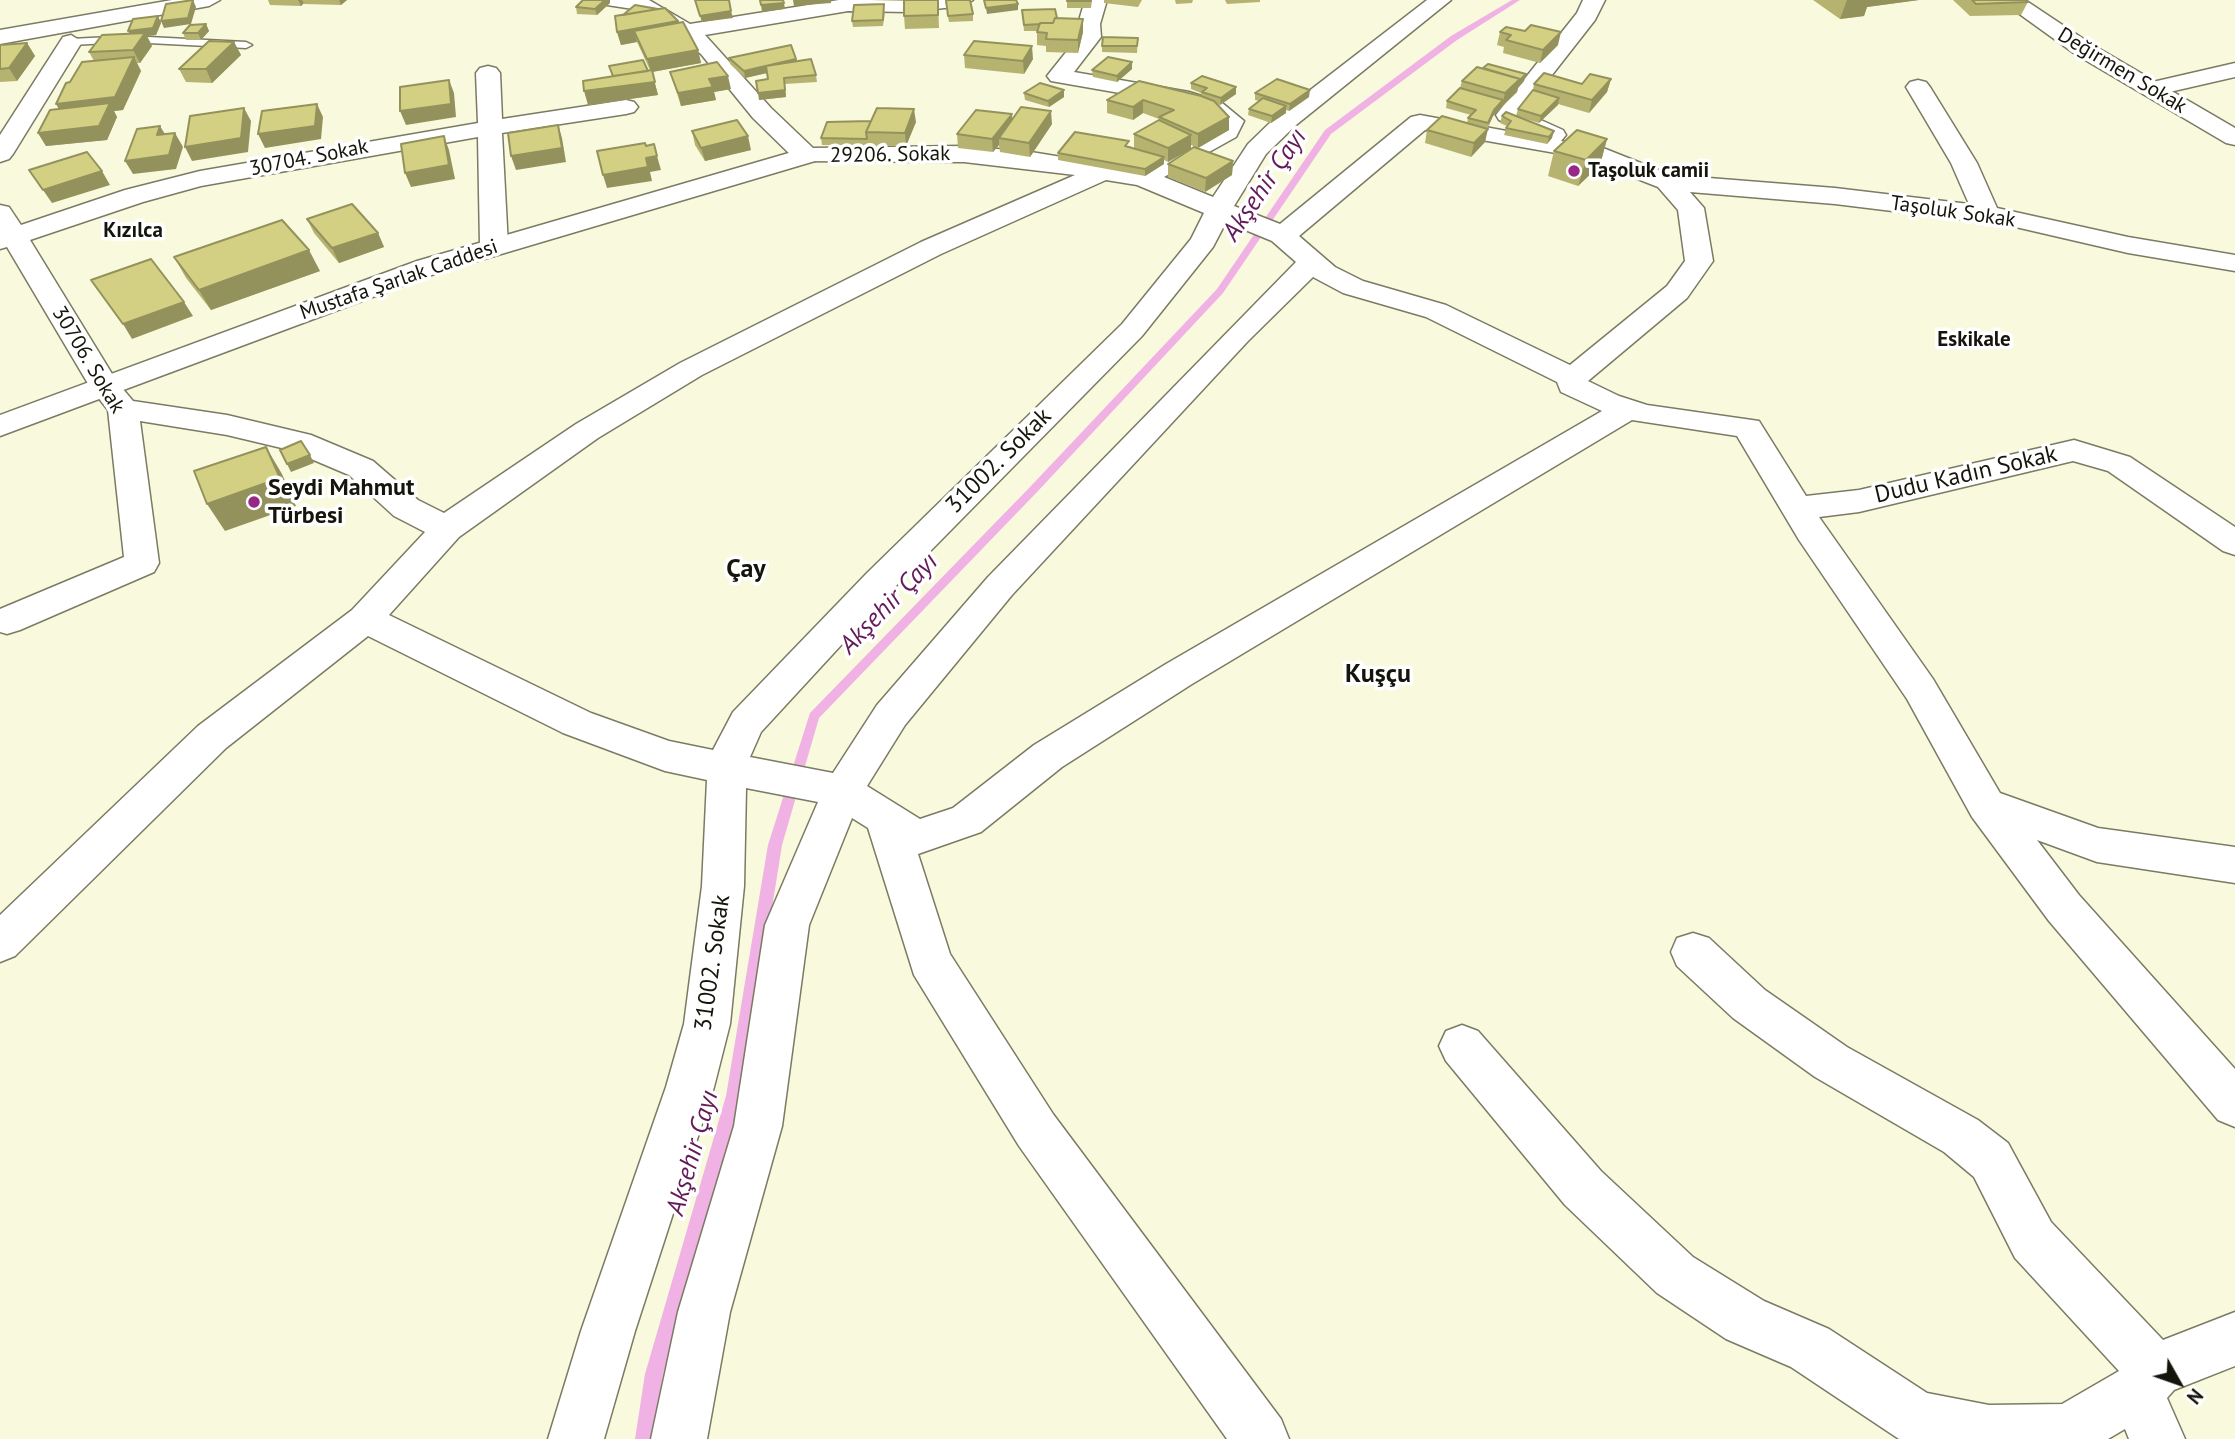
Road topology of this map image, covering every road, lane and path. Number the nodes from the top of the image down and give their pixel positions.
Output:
1 (103, 0) edge
2 (209, 0) edge
3 (962, 0) edge
4 (1096, 0) edge
5 (1440, 0) edge
6 (1594, 0) edge
7 (2011, 0) edge
8 (633, 1) edge
9 (62, 4) dead end
10 (687, 31) junction
11 (0, 37) edge
12 (71, 42) junction
13 (246, 45) dead end
14 (0, 50) edge
15 (2235, 70) edge
16 (488, 73) dead end
17 (1918, 87) dead end
18 (2152, 89) junction
19 (626, 107) edge
20 (490, 128) junction
21 (2235, 138) edge
22 (1589, 151) junction
23 (0, 153) edge
24 (806, 156) junction
25 (1105, 171) junction
26 (1143, 178) junction
27 (1667, 182) junction
28 (1220, 209) junction
29 (1987, 215) junction
30 (5, 230) edge
31 (1282, 235) junction
32 (494, 246) junction
33 (1312, 262) junction
34 (2235, 263) edge
35 (1573, 377) junction
36 (114, 398) junction
37 (1628, 409) junction
38 (0, 426) edge
39 (1797, 508) junction
40 (447, 529) junction
41 (2235, 543) edge
42 (365, 619) junction
43 (7, 621) dead end
44 (727, 770) junction
45 (843, 791) junction
46 (1986, 805) junction
47 (886, 820) junction
48 (2235, 865) edge
49 (0, 943) edge
50 (1693, 952) dead end
51 (1462, 1046) dead end
52 (2235, 1104) edge
53 (2235, 1339) edge
54 (2150, 1401) edge
55 (576, 1439) edge
56 (679, 1439) edge
57 (1261, 1439) edge

1 - 9 street
2 - 11 street
3 - 10 street
4 - 26 street
5 - 28 street, 31002. Sokak
6 - 22 street
7 - 18 street, Değirmen Sokak
8 - 10 street, 29206. Sokak
10 - 24 street, 29206. Sokak
12 - 13 lane
12 - 14 street
12 - 23 street
15 - 18 street
16 - 20 street
17 - 29 street
18 - 21 street, Değirmen Sokak
19 - 20 street, 30704. Sokak
20 - 30 street, 30704. Sokak
20 - 32 street
22 - 27 street
22 - 31 street
24 - 25 street, 29206. Sokak
24 - 32 street, Mustafa Şarlak Caddesi
25 - 26 street, 29206. Sokak
25 - 40 street
26 - 28 street, 29206. Sokak
27 - 29 street, Taşoluk Sokak
27 - 35 street
28 - 31 street, 29206. Sokak
28 - 44 street, 31002. Sokak
29 - 34 street, Taşoluk Sokak
30 - 36 street, 30706. Sokak
31 - 33 street, 29206. Sokak
32 - 36 street, Mustafa Şarlak Caddesi
33 - 35 street, 29206. Sokak
33 - 45 street
35 - 37 street, 29206. Sokak
36 - 38 street, Mustafa Şarlak Caddesi
36 - 40 street
36 - 43 street, 30706. Sokak
37 - 39 street
37 - 47 street
39 - 41 street, Dudu Kadın Sokak
39 - 46 street
40 - 42 street
42 - 44 street
42 - 49 street
44 - 45 street
44 - 55 street, 31002. Sokak
45 - 47 street
45 - 56 street
46 - 48 street
46 - 52 street
47 - 57 street
50 - 54 street
51 - 54 street
53 - 54 street

